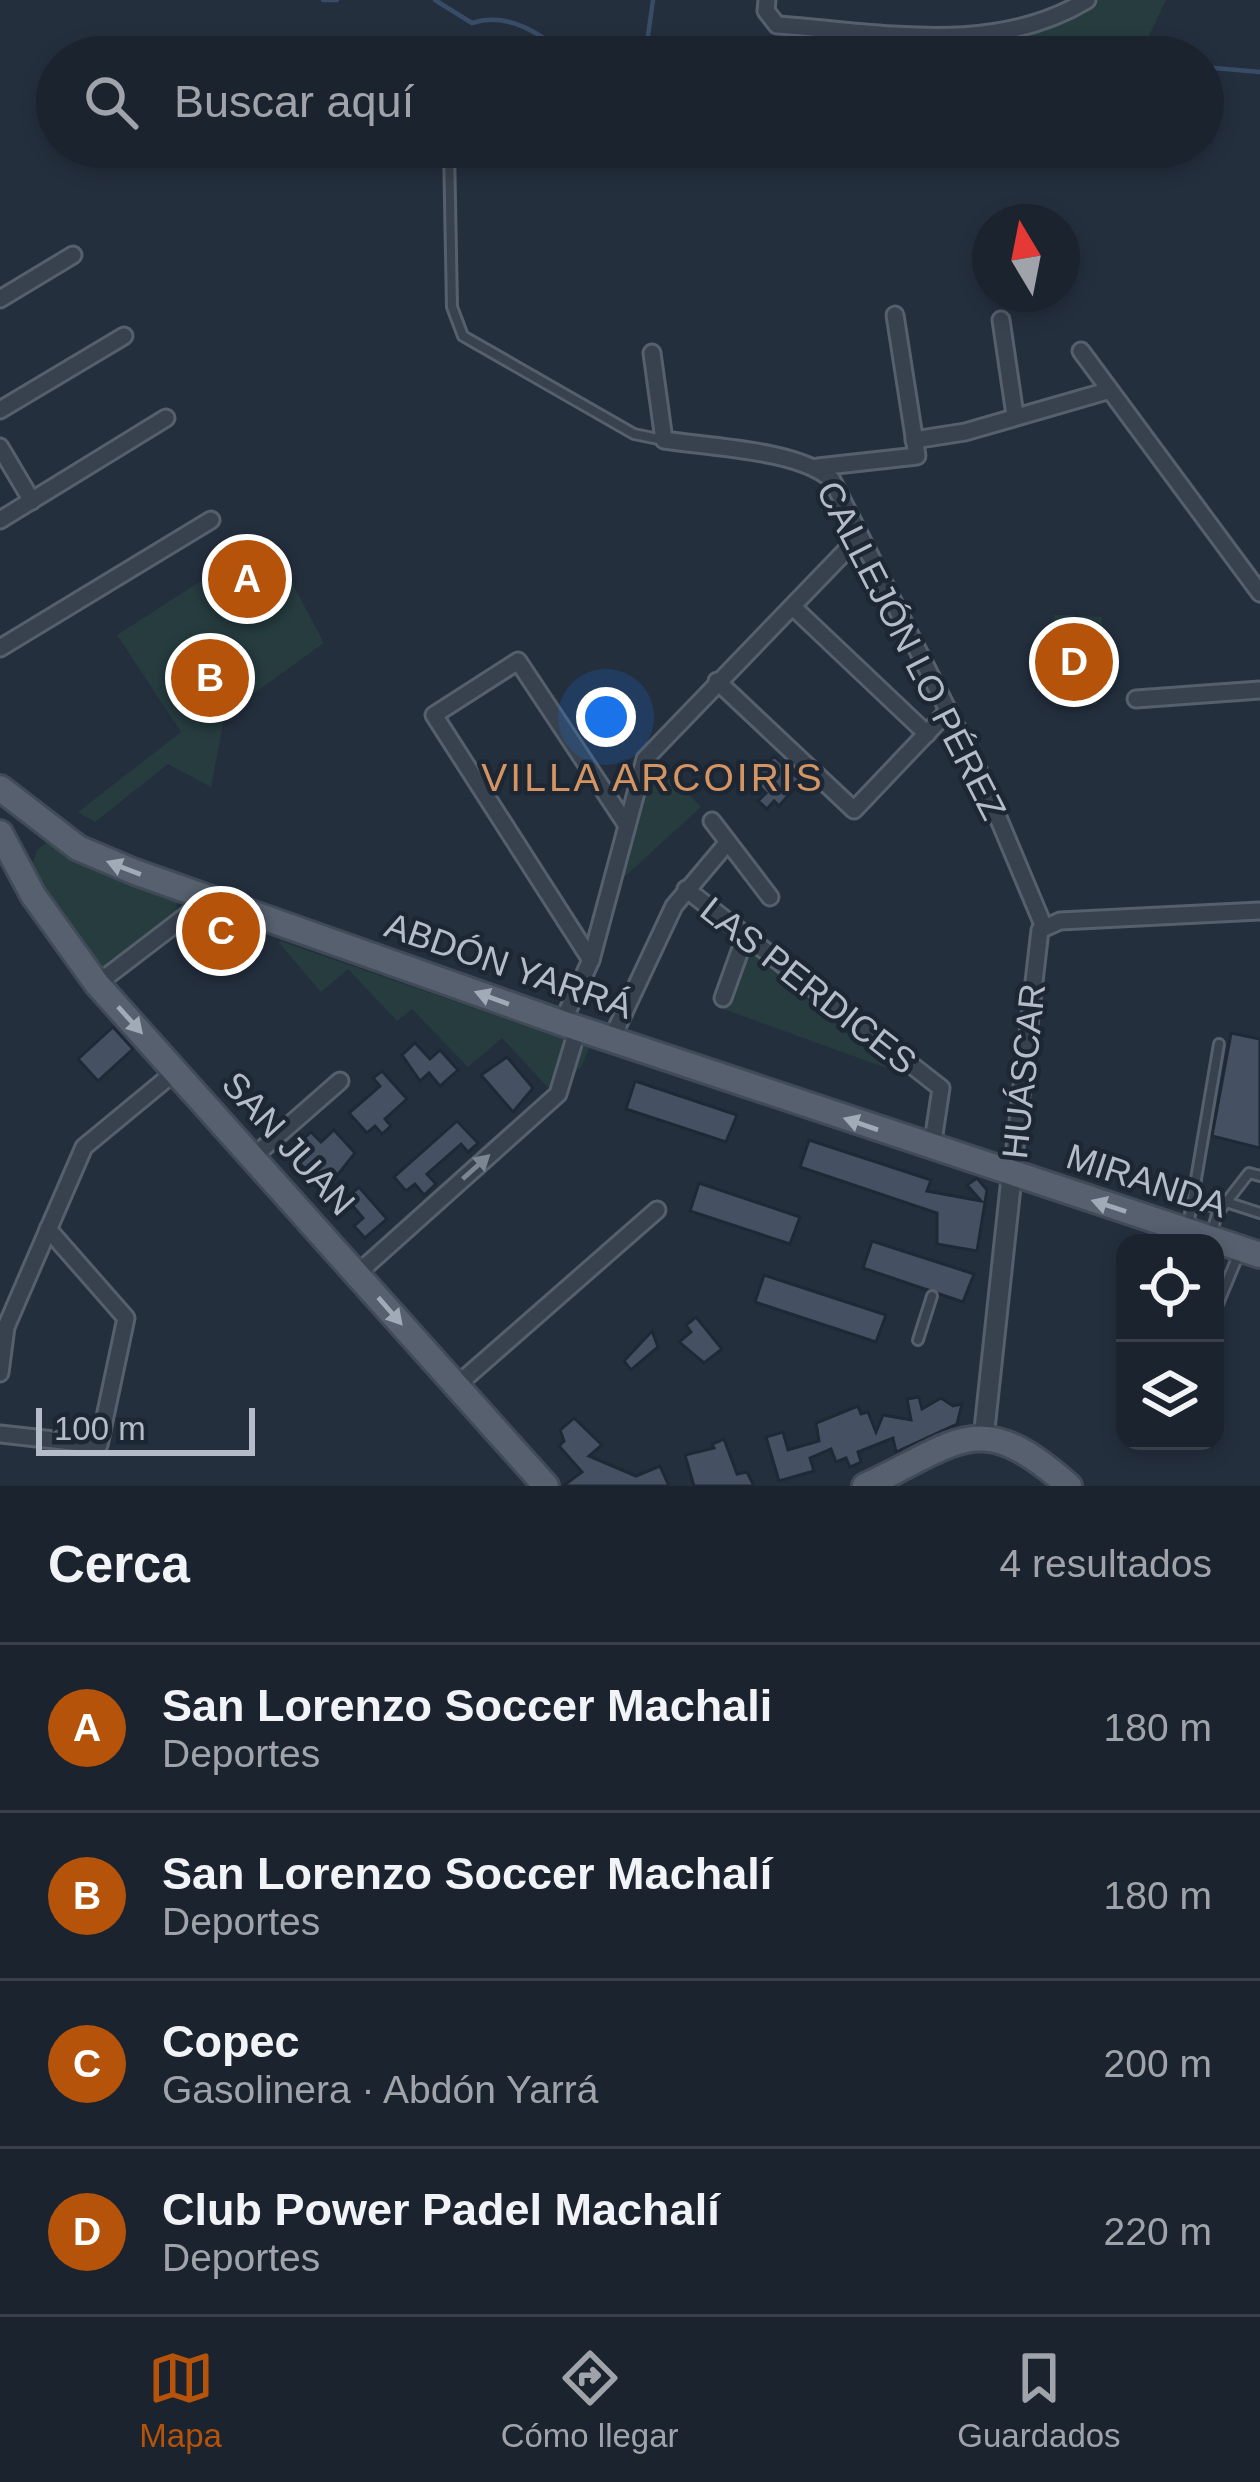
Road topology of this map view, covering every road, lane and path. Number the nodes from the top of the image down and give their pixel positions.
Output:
1 (767, 0) edge
2 (1087, 0) edge
3 (942, 36) edge
4 (981, 36) edge
5 (449, 168) edge
6 (73, 256) dead end
7 (0, 299) edge
8 (895, 315) dead end
9 (1001, 320) dead end
10 (124, 336) dead end
11 (1081, 351) dead end
12 (652, 353) dead end
13 (1107, 391) junction
14 (0, 410) edge
15 (1015, 415) junction
16 (166, 418) dead end
17 (664, 440) junction
18 (914, 440) junction
19 (0, 447) edge
20 (818, 466) junction
21 (32, 501) junction
22 (0, 520) edge
23 (211, 520) dead end
24 (860, 536) junction
25 (1260, 593) edge
26 (793, 607) junction
27 (0, 647) edge
28 (718, 681) junction
29 (1260, 690) edge
30 (1136, 699) dead end
31 (950, 710) junction
32 (927, 734) junction
33 (0, 788) edge
34 (712, 820) dead end
35 (626, 824) junction
36 (0, 833) edge
37 (728, 842) junction
38 (78, 848) junction
39 (686, 889) junction
40 (32, 895) junction
41 (770, 897) dead end
42 (189, 901) junction
43 (1260, 911) edge
44 (272, 919) junction
45 (1044, 927) junction
46 (745, 937) junction
47 (591, 960) junction
48 (97, 984) junction
49 (723, 998) dead end
50 (570, 1026) junction
51 (611, 1040) junction
52 (1219, 1044) dead end
53 (176, 1071) junction
54 (340, 1081) dead end
55 (932, 1148) junction
56 (253, 1156) junction
57 (1012, 1173) junction
58 (1260, 1176) edge
59 (1226, 1202) junction
60 (657, 1210) dead end
61 (1260, 1213) edge
62 (1196, 1226) junction
63 (48, 1229) junction
64 (1250, 1252) edge
65 (358, 1273) junction
66 (1224, 1295) edge
67 (932, 1296) dead end
68 (918, 1340) dead end
69 (0, 1373) edge
70 (456, 1387) junction
71 (0, 1434) edge
72 (984, 1434) junction
73 (546, 1486) edge
74 (866, 1486) edge
75 (1069, 1486) edge

1 - 3 street
2 - 4 street
5 - 17 lane
6 - 7 street
8 - 18 street
9 - 15 street
10 - 14 street
11 - 13 street
12 - 17 street
13 - 15 street
13 - 25 street
15 - 18 street
16 - 21 street
17 - 20 street, CALLEJÓN LO PÉREZ
18 - 20 street
19 - 21 street
20 - 24 street, CALLEJÓN LO PÉREZ
21 - 22 street
23 - 27 street
24 - 26 street
24 - 31 street, CALLEJÓN LO PÉREZ
26 - 28 street
26 - 32 street
28 - 32 street
28 - 35 street
29 - 30 street
31 - 32 street
31 - 45 street, CALLEJÓN LO PÉREZ
33 - 38 main road, ABDÓN YARRÁ
34 - 37 street
35 - 47 street
35 - 47 street
36 - 40 main road, SAN JUAN
37 - 39 street
37 - 41 street
38 - 40 main road
42 -> 38 main road, ABDÓN YARRÁ
39 - 46 street, LAS PERDICES
39 - 51 street
40 - 48 main road, SAN JUAN
42 - 44 main road, ABDÓN YARRÁ
42 - 44 lane
42 - 48 street
43 - 45 street
50 -> 44 main road, ABDÓN YARRÁ
45 - 57 street, HUÁSCAR
46 - 49 street
46 - 55 street, LAS PERDICES
47 - 50 street
48 -> 53 main road, SAN JUAN
50 - 51 main road, ABDÓN YARRÁ
65 -> 50 street
55 -> 51 main road, ABDÓN YARRÁ
52 - 62 lane
53 - 56 main road, SAN JUAN
53 - 63 street
54 - 56 street
55 - 57 main road, ABDÓN YARRÁ
56 - 65 main road, SAN JUAN
62 -> 57 main road, MIRANDA
57 - 72 street, HUÁSCAR
58 - 59 lane
59 - 61 lane
59 - 62 lane
59 - 62 lane
60 - 70 street
62 - 64 main road, MIRANDA
63 - 69 street
63 - 71 street
64 - 66 lane
65 -> 70 main road, SAN JUAN
67 - 68 lane
70 - 73 main road, SAN JUAN
72 - 74 main road
72 - 75 main road

